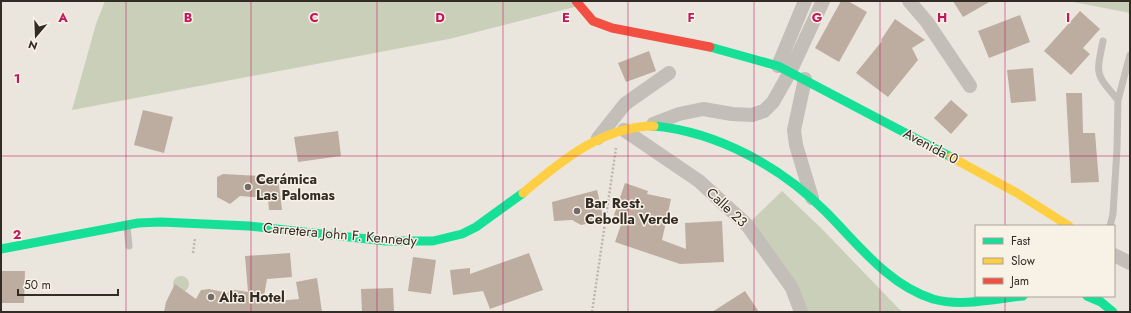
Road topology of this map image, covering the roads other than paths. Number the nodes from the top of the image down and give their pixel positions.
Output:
1 (806, 1) edge
2 (823, 1) edge
3 (909, 1) edge
4 (577, 3) edge
5 (1103, 41) dead end
6 (1130, 55) edge
7 (784, 69) junction
8 (669, 73) dead end
9 (805, 79) junction
10 (970, 86) dead end
11 (1118, 100) junction
12 (651, 124) junction
13 (621, 131) junction
14 (598, 138) junction
15 (812, 198) junction
16 (1067, 225) edge
17 (1110, 225) edge
18 (127, 226) junction
19 (129, 246) dead end
20 (1, 250) edge
21 (1115, 255) edge
22 (1130, 263) edge
23 (1014, 297) edge
24 (1089, 297) edge
25 (801, 312) edge
26 (1113, 312) edge

1 - 7 street
2 - 7 street
3 - 10 street
4 - 7 main road, Avenida 0
5 - 11 lane
6 - 11 lane
7 - 9 main road, Avenida 0
7 - 12 street
8 - 14 street
9 - 15 street
9 - 16 main road, Avenida 0
11 - 17 lane
12 - 13 main road, Carretera John F. Kennedy
12 - 15 main road, Carretera John F. Kennedy
13 - 14 main road, Carretera John F. Kennedy
13 - 25 street, Calle 23
14 - 18 main road, Carretera John F. Kennedy
15 - 23 main road, Carretera John F. Kennedy
18 - 19 lane
18 - 20 main road, Carretera John F. Kennedy
21 - 22 street
24 - 26 main road

